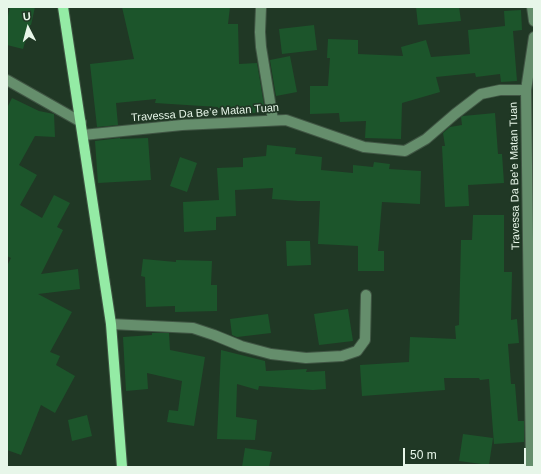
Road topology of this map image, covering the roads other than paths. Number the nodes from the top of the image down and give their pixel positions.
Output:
1 (63, 7) edge
2 (261, 7) edge
3 (532, 7) edge
4 (534, 21) edge
5 (534, 37) edge
6 (7, 80) edge
7 (526, 90) junction
8 (273, 120) junction
9 (81, 122) junction
10 (83, 135) junction
11 (366, 295) dead end
12 (111, 324) junction
13 (122, 467) edge
14 (531, 467) edge

1 - 9 main road
2 - 8 street
3 - 4 street
5 - 7 street
6 - 9 street
7 - 8 street, Travessa Da Be’e Matan Tuan
7 - 14 street, Travessa Da Be’e Matan Tuan
8 - 10 street, Travessa Da Be’e Matan Tuan
9 - 10 main road
10 - 12 main road
11 - 12 street
12 - 13 main road

